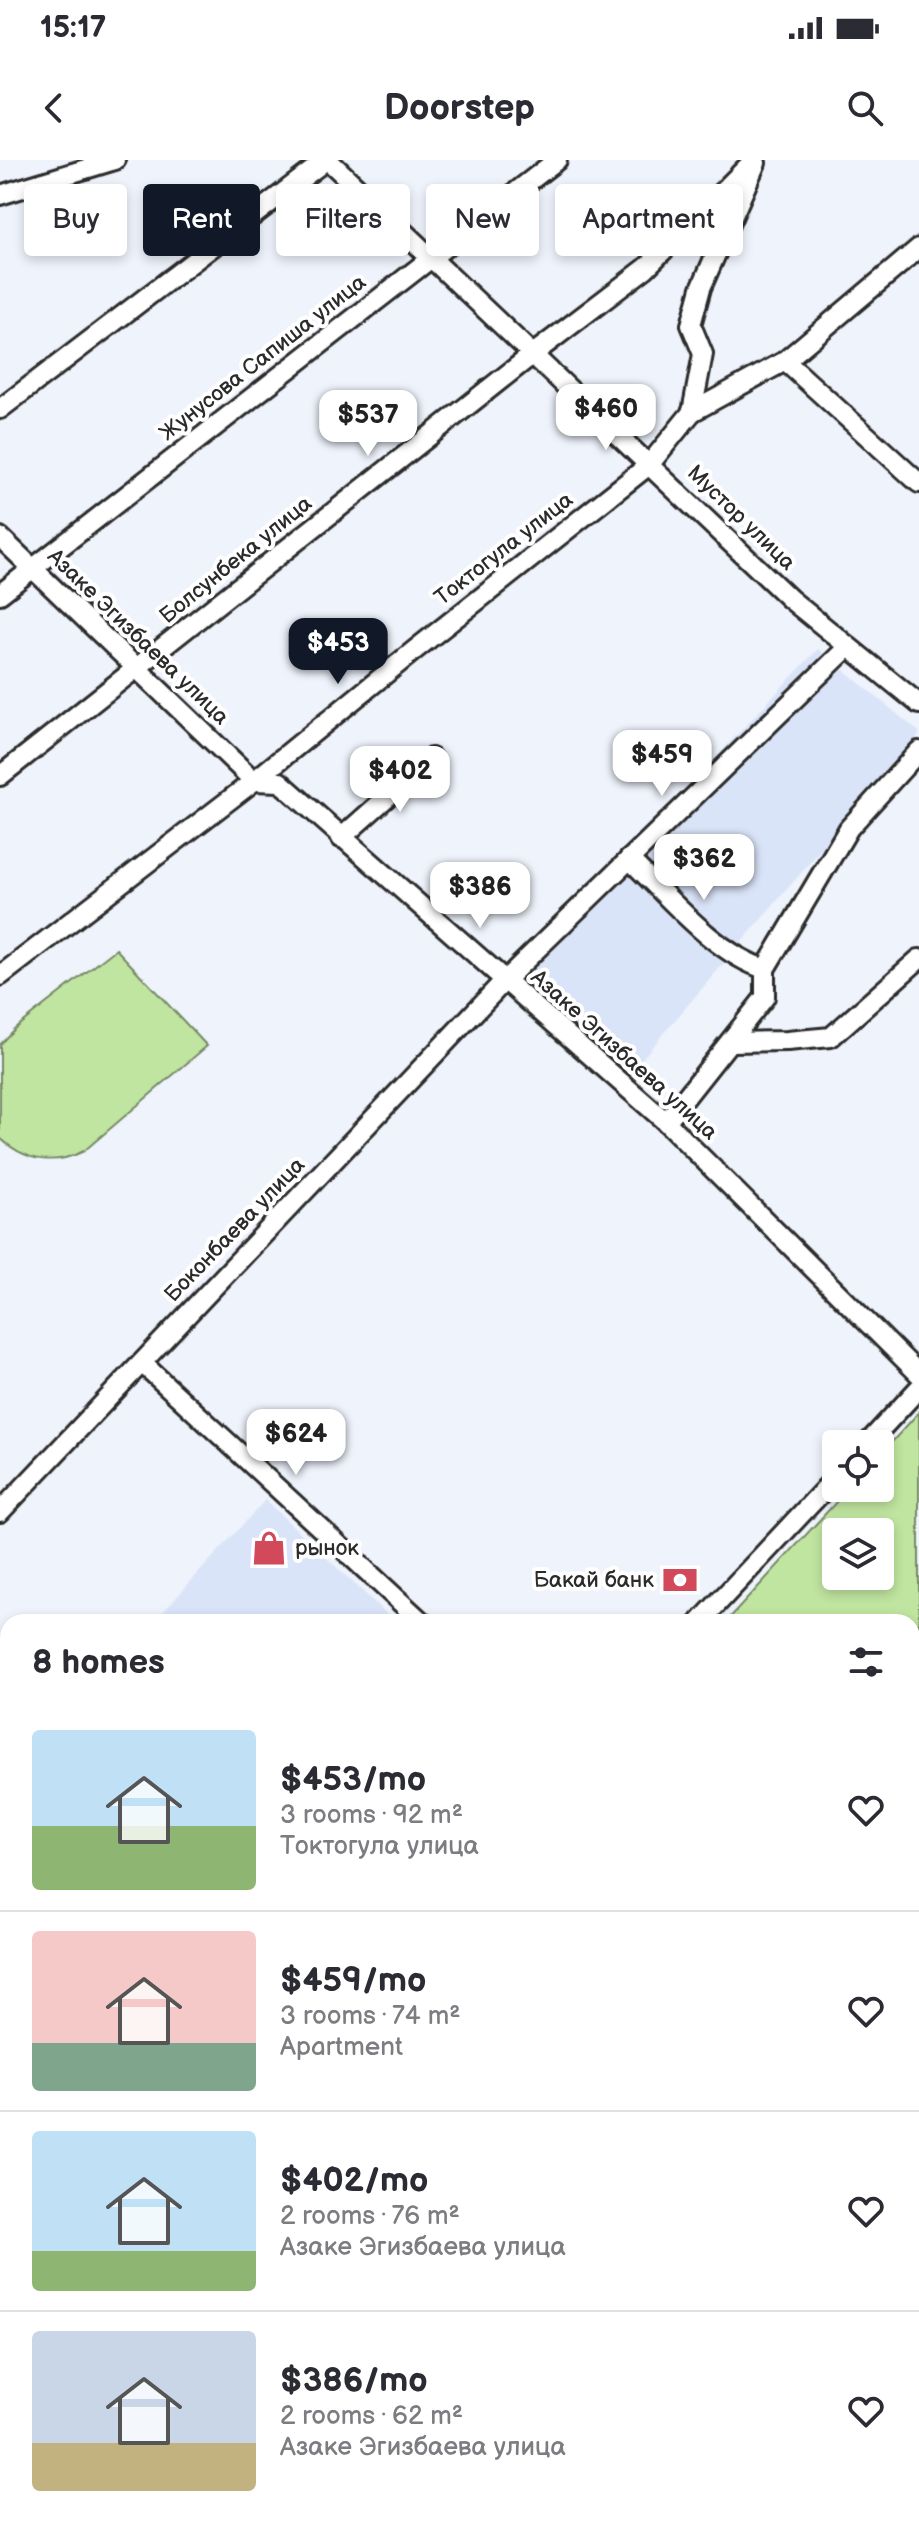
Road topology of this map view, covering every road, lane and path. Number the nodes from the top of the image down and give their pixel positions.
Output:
1 (115, 160) edge
2 (327, 160) edge
3 (557, 160) edge
4 (756, 160) edge
5 (0, 195) edge
6 (916, 256) edge
7 (431, 257) junction
8 (533, 354) junction
9 (785, 361) junction
10 (0, 409) edge
11 (692, 412) junction
12 (649, 465) junction
13 (919, 483) edge
14 (0, 537) edge
15 (33, 568) junction
16 (0, 594) edge
17 (848, 647) junction
18 (137, 669) junction
19 (919, 704) edge
20 (919, 751) edge
21 (431, 758) dead end
22 (0, 776) edge
23 (254, 781) junction
24 (341, 838) junction
25 (629, 859) junction
26 (919, 959) edge
27 (765, 969) junction
28 (0, 976) edge
29 (505, 980) junction
30 (730, 1042) junction
31 (666, 1122) junction
32 (142, 1363) junction
33 (919, 1374) edge
34 (919, 1388) edge
35 (880, 1430) edge
36 (822, 1492) edge
37 (0, 1512) edge
38 (413, 1614) edge
39 (708, 1614) edge

1 - 5 street
2 - 7 street, Мустор улица
2 - 10 street
3 - 7 street, Жунусова Сапиша улица
4 - 8 street, Болсунбека улица
4 - 11 street
6 - 9 street, Токтогула улица
7 - 8 street, Мустор улица
7 - 15 street, Жунусова Сапиша улица
8 - 12 street, Мустор улица
8 - 18 street, Болсунбека улица
9 - 11 street, Токтогула улица
9 - 13 street
11 - 12 street, Токтогула улица
12 - 17 street, Мустор улица
12 - 23 street, Токтогула улица
14 - 15 street, Азаке Эгизбаева улица
15 - 16 street, Жунусова Сапиша улица
15 - 18 street, Азаке Эгизбаева улица
17 - 19 street, Мустор улица
17 - 25 street, Боконбаева улица
18 - 22 street, Болсунбека улица
18 - 23 street, Азаке Эгизбаева улица
20 - 27 street
21 - 24 street
23 - 24 street, Азаке Эгизбаева улица
23 - 28 street, Токтогула улица
24 - 29 street, Азаке Эгизбаева улица
25 - 27 street
25 - 29 street, Боконбаева улица
26 - 30 street
27 - 30 street
29 - 31 street, Азаке Эгизбаева улица
29 - 32 street, Боконбаева улица
30 - 31 street
31 - 33 street, Азаке Эгизбаева улица
32 - 37 street, Боконбаева улица
32 - 38 street
34 - 35 street
36 - 39 street

